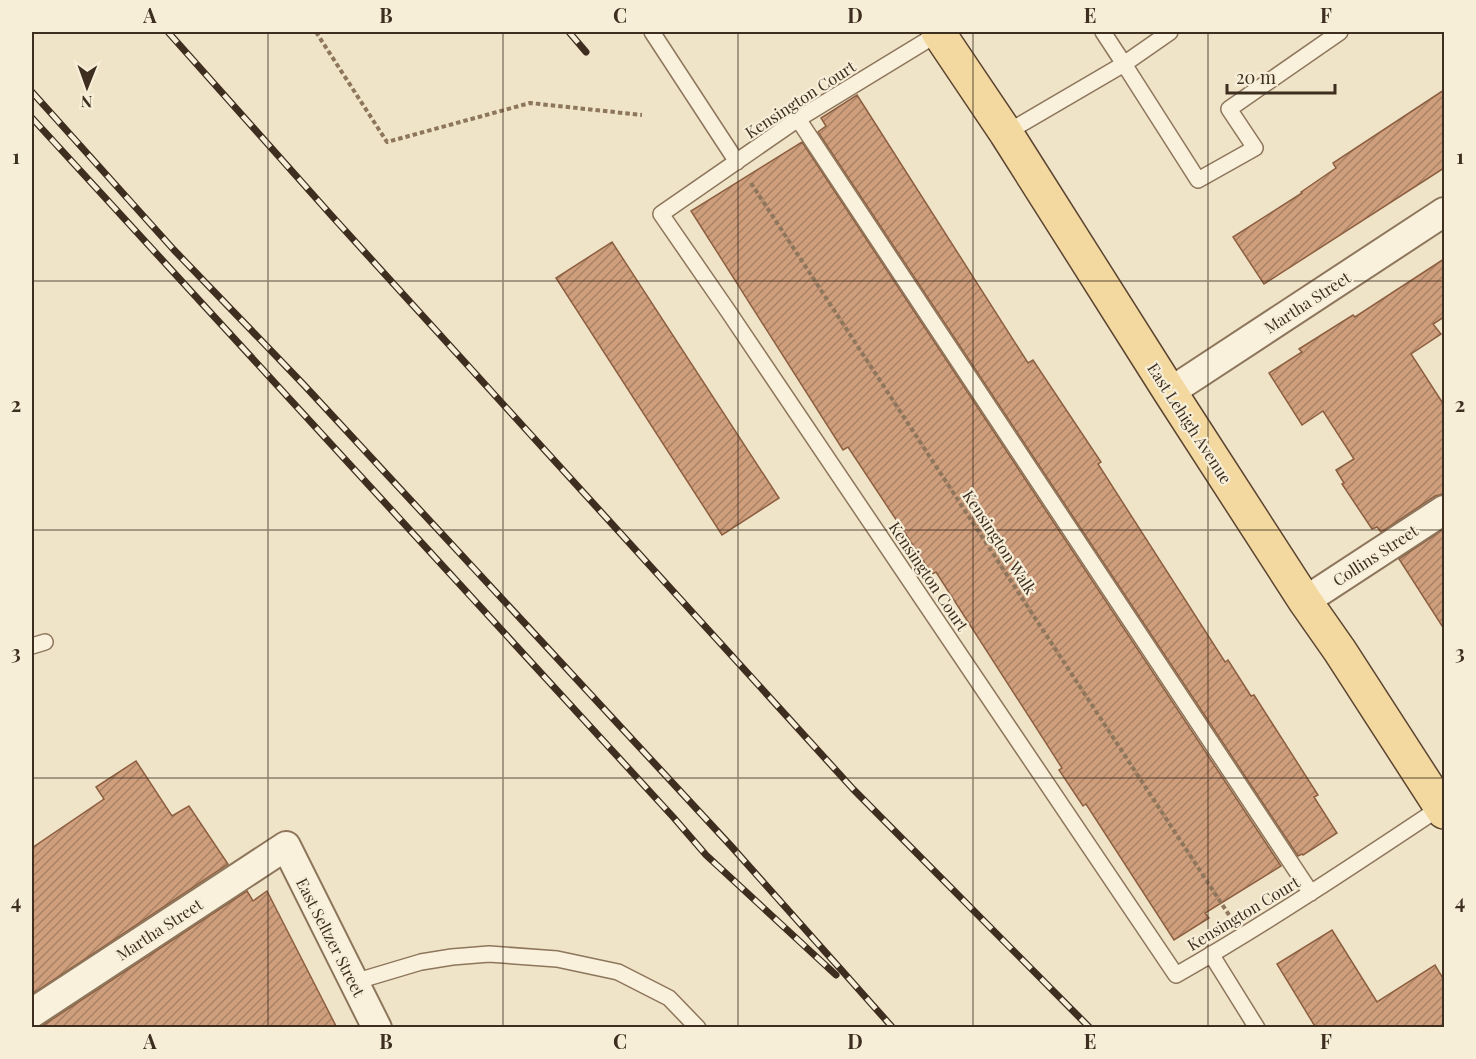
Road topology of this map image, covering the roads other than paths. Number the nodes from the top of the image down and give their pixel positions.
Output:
1 (652, 32) edge
2 (938, 32) edge
3 (1103, 32) edge
4 (1170, 32) edge
5 (1340, 32) edge
6 (1124, 64) junction
7 (798, 119) junction
8 (1006, 133) junction
9 (737, 162) junction
10 (1444, 213) edge
11 (1170, 392) junction
12 (1444, 510) edge
13 (1305, 601) junction
14 (1443, 808) edge
15 (285, 846) joint
16 (1311, 893) junction
17 (1211, 954) junction
18 (354, 982) junction
19 (32, 1013) edge
20 (377, 1028) edge
21 (698, 1028) edge
22 (1257, 1028) edge

1 - 9 lane
2 - 7 lane, Kensington Court
2 - 8 main road, East Lehigh Avenue
3 - 6 lane
4 - 6 lane
5 - 6 lane
6 - 8 lane
7 - 9 lane, Kensington Court
7 - 16 lane
8 - 11 main road, East Lehigh Avenue
9 - 17 lane, Kensington Court
10 - 11 street, Martha Street
11 - 13 main road, East Lehigh Avenue
12 - 13 street, Collins Street
13 - 14 main road, East Lehigh Avenue
14 - 16 lane, Kensington Court
15 - 18 street, East Seltzer Street
15 - 19 street, Martha Street
16 - 17 lane, Kensington Court
17 - 22 lane
18 - 20 street, East Seltzer Street
18 - 21 lane

